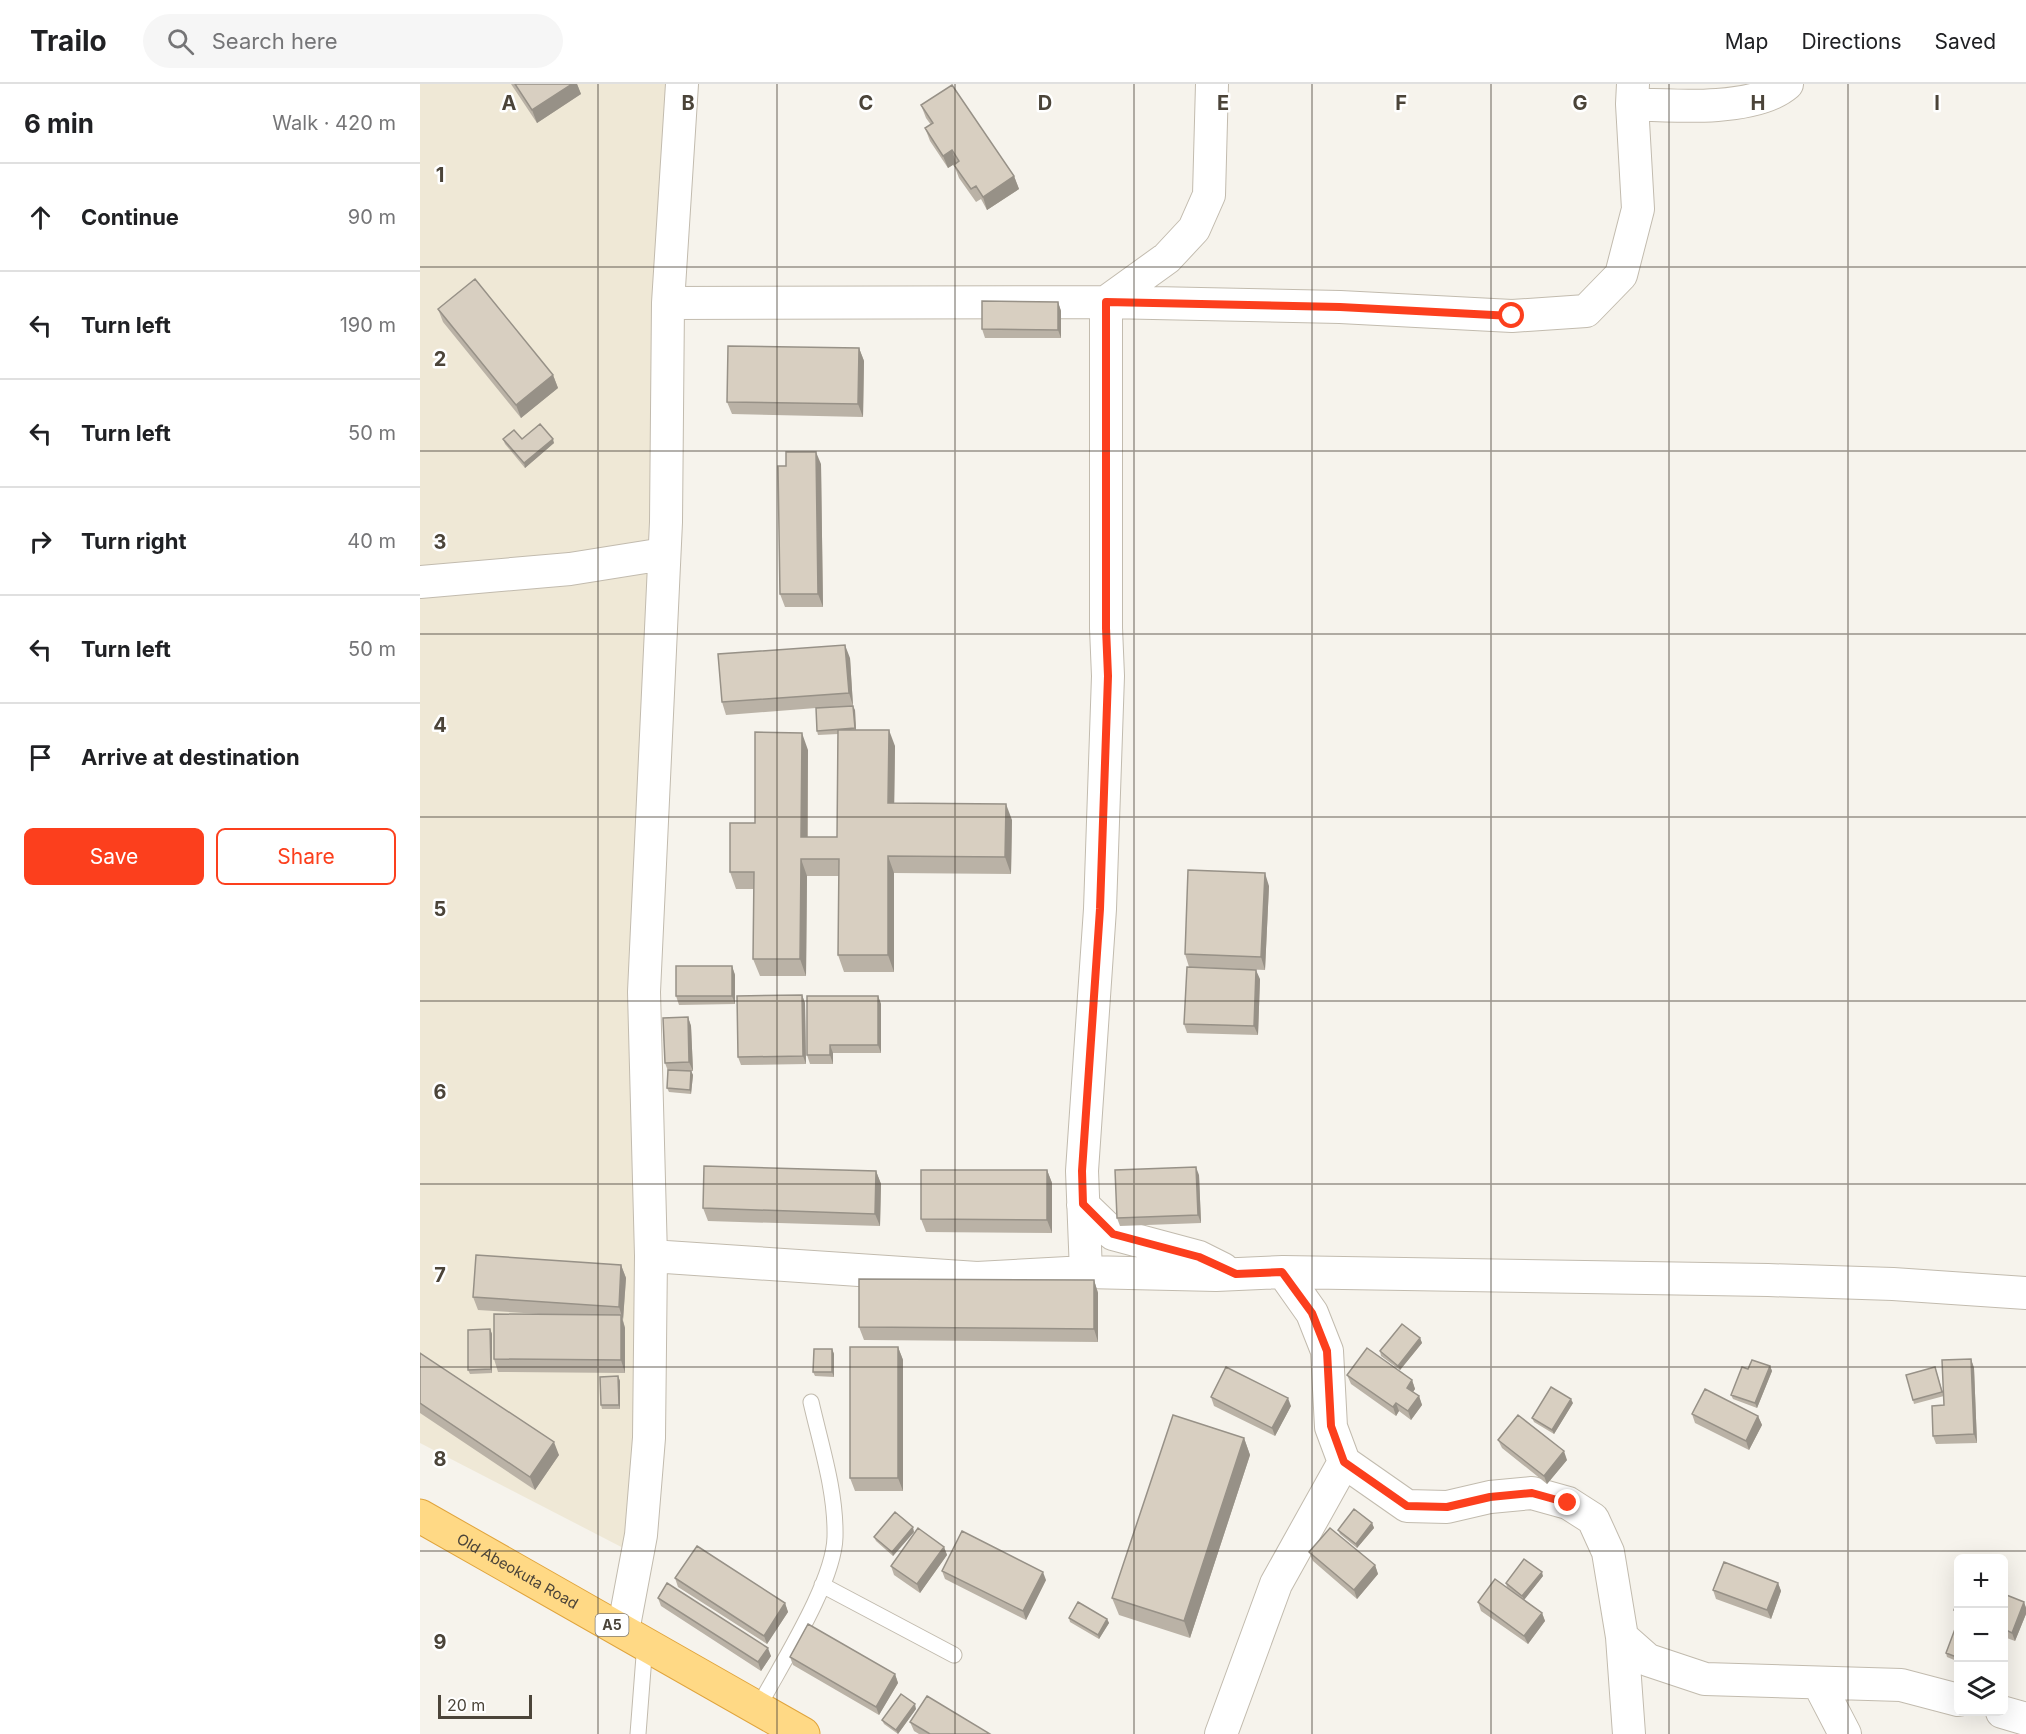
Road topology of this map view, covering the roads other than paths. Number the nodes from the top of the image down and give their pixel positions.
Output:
1 (682, 84) edge
2 (1212, 84) edge
3 (1787, 84) edge
4 (1633, 94) edge
5 (1106, 302) junction
6 (668, 303) junction
7 (664, 554) junction
8 (420, 582) edge
9 (1083, 1204) junction
10 (651, 1256) junction
11 (1086, 1272) junction
12 (1282, 1272) junction
13 (1236, 1274) junction
14 (2026, 1293) edge
15 (811, 1402) dead end
16 (1344, 1462) junction
17 (420, 1516) edge
18 (822, 1585) junction
19 (634, 1637) junction
20 (1622, 1637) junction
21 (954, 1655) dead end
22 (1820, 1684) junction
23 (1954, 1699) edge
24 (758, 1708) junction
25 (2008, 1714) edge
26 (2026, 1719) edge
27 (638, 1734) edge
28 (803, 1734) edge
29 (1221, 1734) edge
30 (1629, 1734) edge
31 (1845, 1734) edge

1 - 6 street
2 - 5 street
3 - 4 street
4 - 5 street
5 - 6 street
5 - 9 street
6 - 7 street
7 - 8 street
7 - 10 street
9 - 11 street
9 - 13 street
10 - 11 street
10 - 19 street
11 - 13 street
12 - 13 street
12 - 14 street
12 - 16 street
15 - 18 lane
16 - 20 street
16 - 29 street
17 - 19 highway, Old Abeokuta Road / A5
18 - 21 lane
18 - 24 lane
19 - 24 highway, Old Abeokuta Road / A5
19 - 27 lane
20 - 22 street
20 - 30 street
22 - 23 street
22 - 31 street
24 - 28 highway, Old Abeokuta Road / A5
25 - 26 street

